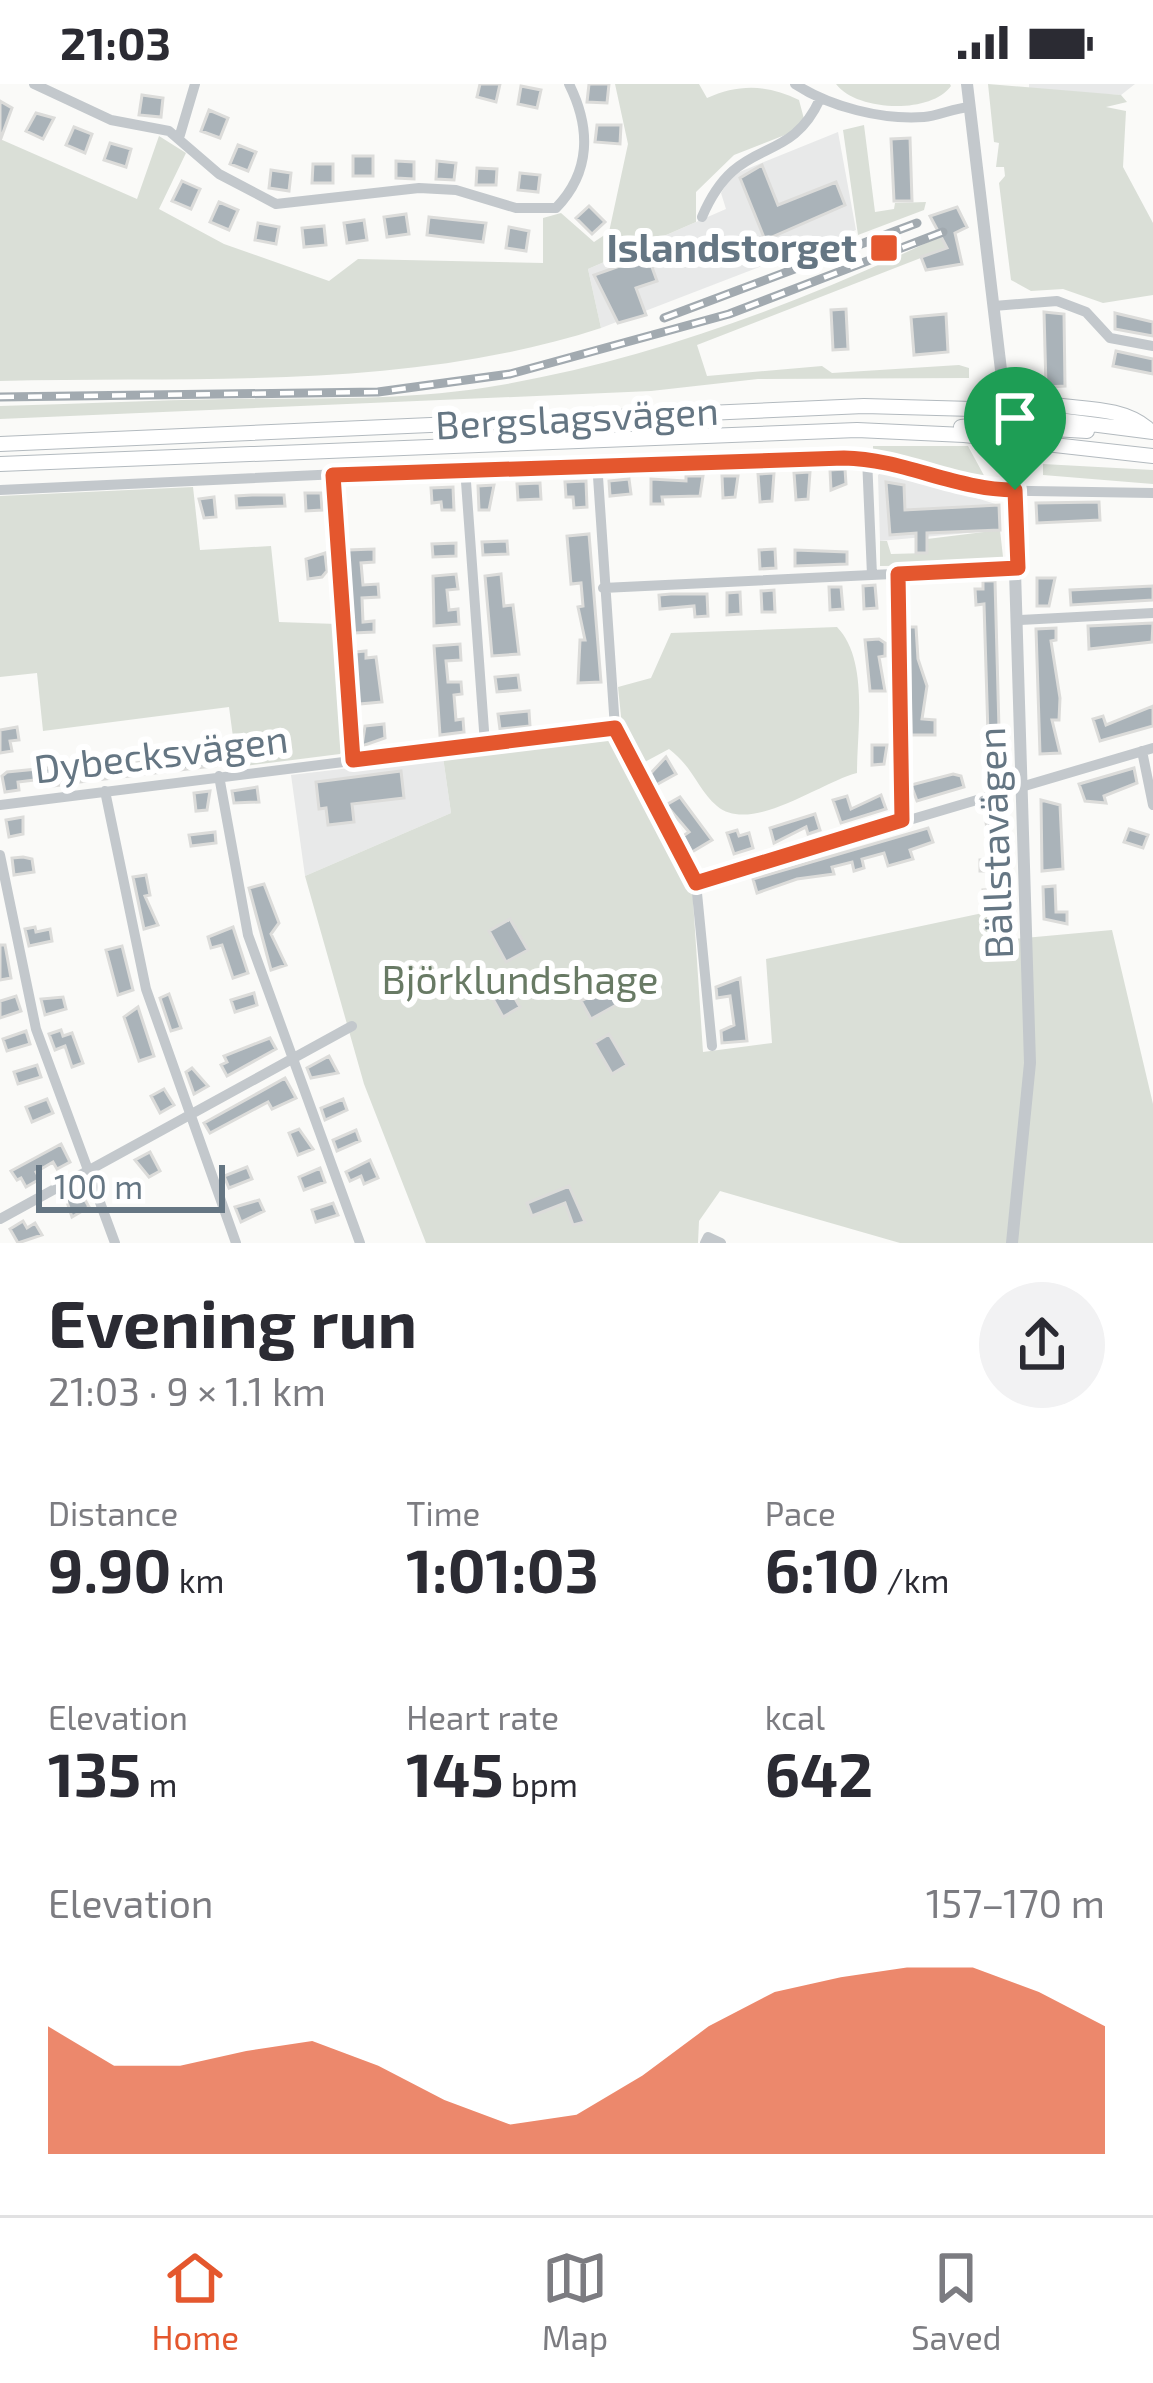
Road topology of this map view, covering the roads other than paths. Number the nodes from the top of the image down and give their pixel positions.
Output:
1 (34, 84) edge
2 (195, 84) edge
3 (569, 84) edge
4 (795, 84) edge
5 (968, 84) edge
6 (820, 99) junction
7 (970, 107) junction
8 (178, 138) junction
9 (702, 217) dead end
10 (994, 306) junction
11 (1153, 346) edge
12 (1003, 386) junction
13 (1006, 412) junction
14 (789, 431) junction
15 (1152, 434) edge
16 (1011, 440) junction
17 (0, 444) edge
18 (1153, 456) edge
19 (867, 458) junction
20 (597, 462) junction
21 (0, 464) edge
22 (465, 468) junction
23 (333, 475) junction
24 (0, 490) edge
25 (1015, 490) junction
26 (1153, 493) edge
27 (1018, 568) junction
28 (898, 574) junction
29 (872, 575) junction
30 (603, 588) junction
31 (1153, 613) edge
32 (1020, 620) junction
33 (615, 728) junction
34 (485, 744) junction
35 (1147, 750) edge
36 (353, 760) junction
37 (219, 776) junction
38 (1022, 785) junction
39 (105, 791) junction
40 (1153, 805) edge
41 (0, 806) edge
42 (902, 820) junction
43 (0, 855) edge
44 (696, 883) junction
45 (352, 1026) dead end
46 (712, 1046) dead end
47 (293, 1058) junction
48 (189, 1115) junction
49 (87, 1171) junction
50 (0, 1219) edge
51 (706, 1240) edge
52 (115, 1243) edge
53 (236, 1243) edge
54 (360, 1243) edge
55 (721, 1243) edge
56 (1012, 1243) edge

1 - 8 street
2 - 8 street
3 - 8 street
4 - 6 street
5 - 7 street
6 - 7 street
6 - 9 street
7 - 10 street
10 - 11 street
10 - 12 street
12 - 13 street
12 - 15 main road
13 - 14 main road
13 - 15 main road, Bergslagsvägen
13 - 16 main road
13 - 17 main road, Bergslagsvägen
14 - 16 main road, Bergslagsvägen
14 - 21 main road, Bergslagsvägen
15 - 16 main road
16 - 18 main road, Bergslagsvägen
16 - 25 street, Bällstavägen
19 - 20 street, Bergslagsvägen
19 - 25 street, Bergslagsvägen
19 - 29 street
20 - 22 street, Bergslagsvägen
20 - 30 street
22 - 23 street, Bergslagsvägen
22 - 34 street
23 - 24 street, Bergslagsvägen
23 - 36 street
25 - 26 street, Bergslagsvägen
25 - 27 street, Bällstavägen
27 - 28 street
27 - 32 street, Bällstavägen
28 - 29 street
28 - 42 street
29 - 30 street
30 - 33 street
31 - 32 street
32 - 38 street, Bällstavägen
33 - 34 street, Dybecksvägen
33 - 44 street
34 - 36 street, Dybecksvägen
35 - 38 street
35 - 40 street
36 - 37 street, Dybecksvägen
37 - 39 street, Dybecksvägen
37 - 47 street
38 - 42 street
38 - 56 street, Bällstavägen
39 - 41 street, Dybecksvägen
39 - 48 street
42 - 44 street
43 - 49 street
44 - 46 street
45 - 47 street
47 - 48 street
47 - 54 street
48 - 49 street
48 - 53 street
49 - 50 street
49 - 52 street
51 - 55 street

